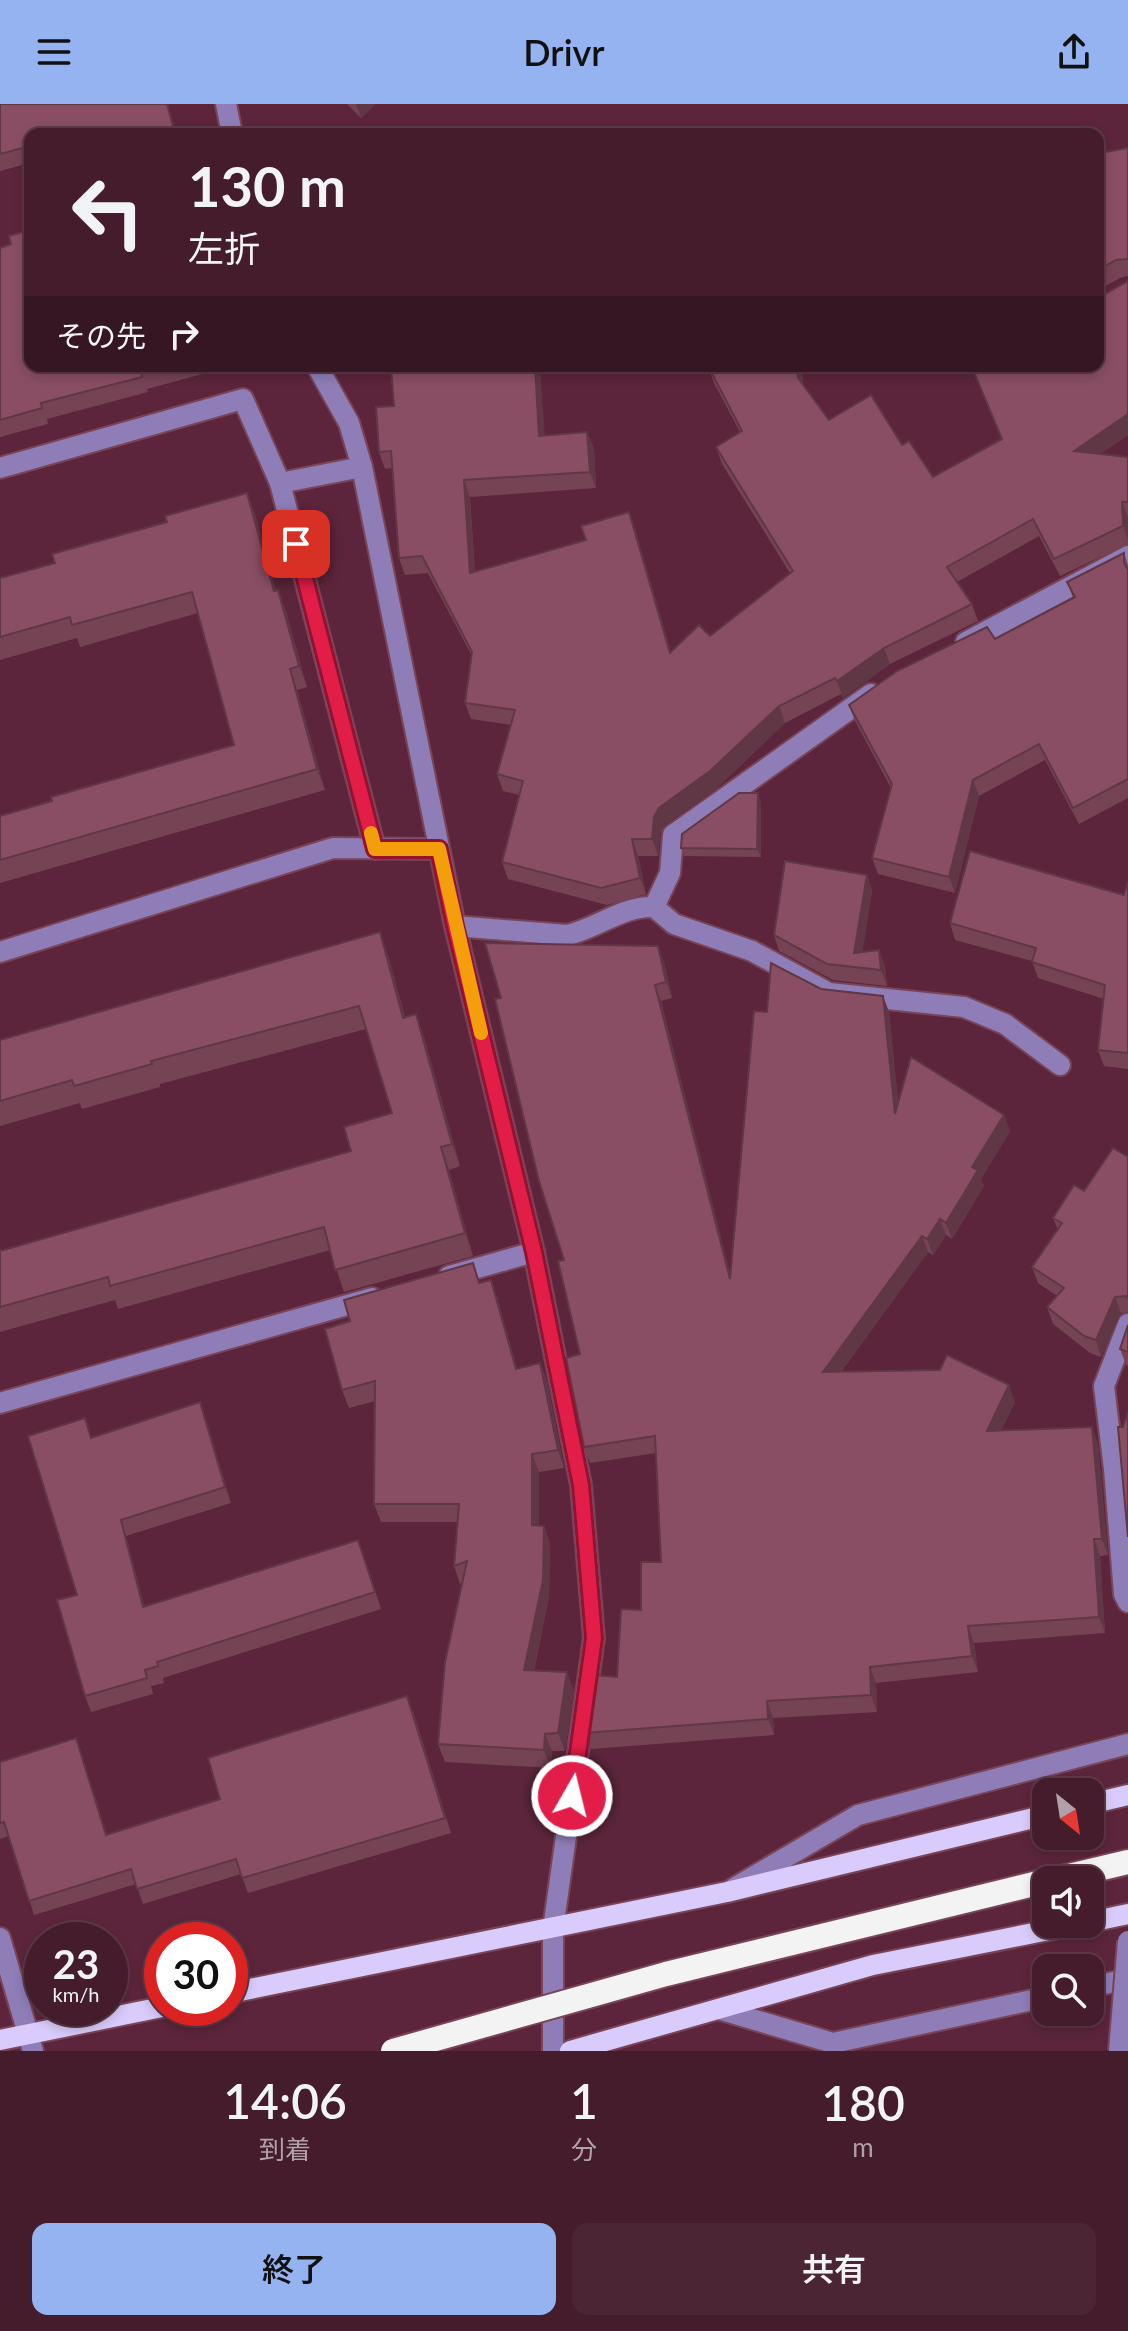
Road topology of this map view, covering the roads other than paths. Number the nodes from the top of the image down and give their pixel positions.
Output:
1 (226, 104) edge
2 (231, 128) edge
3 (320, 372) edge
4 (362, 467) junction
5 (0, 468) edge
6 (280, 483) junction
7 (1128, 556) edge
8 (949, 650) edge
9 (884, 685) edge
10 (375, 849) junction
11 (439, 849) junction
12 (654, 907) junction
13 (455, 926) junction
14 (0, 952) edge
15 (1060, 1065) dead end
16 (534, 1252) junction
17 (427, 1282) edge
18 (396, 1291) edge
19 (1128, 1324) edge
20 (0, 1403) edge
21 (1121, 1467) edge
22 (1128, 1602) edge
23 (1128, 1744) edge
24 (1128, 1795) edge
25 (1104, 1801) edge
26 (1032, 1818) edge
27 (1128, 1862) edge
28 (1104, 1868) edge
29 (1032, 1884) edge
30 (727, 1892) junction
31 (1128, 1914) edge
32 (1104, 1919) edge
33 (553, 1929) junction
34 (1032, 1933) edge
35 (0, 1938) edge
36 (1128, 1941) edge
37 (1128, 1979) edge
38 (1104, 1984) edge
39 (248, 1989) edge
40 (1032, 2000) edge
41 (718, 2009) junction
42 (144, 2012) edge
43 (0, 2040) edge
44 (30, 2042) edge
45 (393, 2051) edge
46 (553, 2051) edge
47 (570, 2051) edge
48 (1119, 2051) edge

1 - 2 street
3 - 4 street
4 - 6 street
4 - 11 street
5 - 6 street
6 - 10 street
7 - 8 street
9 - 12 street
10 - 11 street
10 - 14 street
11 - 13 street
12 - 13 street
12 - 15 street
13 - 16 street
16 - 17 street
16 - 33 street
18 - 20 street
19 - 21 street
21 - 22 street
23 - 30 street
24 - 25 main road
26 - 30 main road
27 - 28 highway
29 - 45 highway, bridge
30 - 33 main road
31 - 32 main road
33 - 39 main road
33 - 46 street
34 - 41 main road
35 - 44 street
36 - 48 street, bridge
37 - 38 street
40 - 41 street
41 - 47 main road
42 - 44 main road
43 - 44 main road

